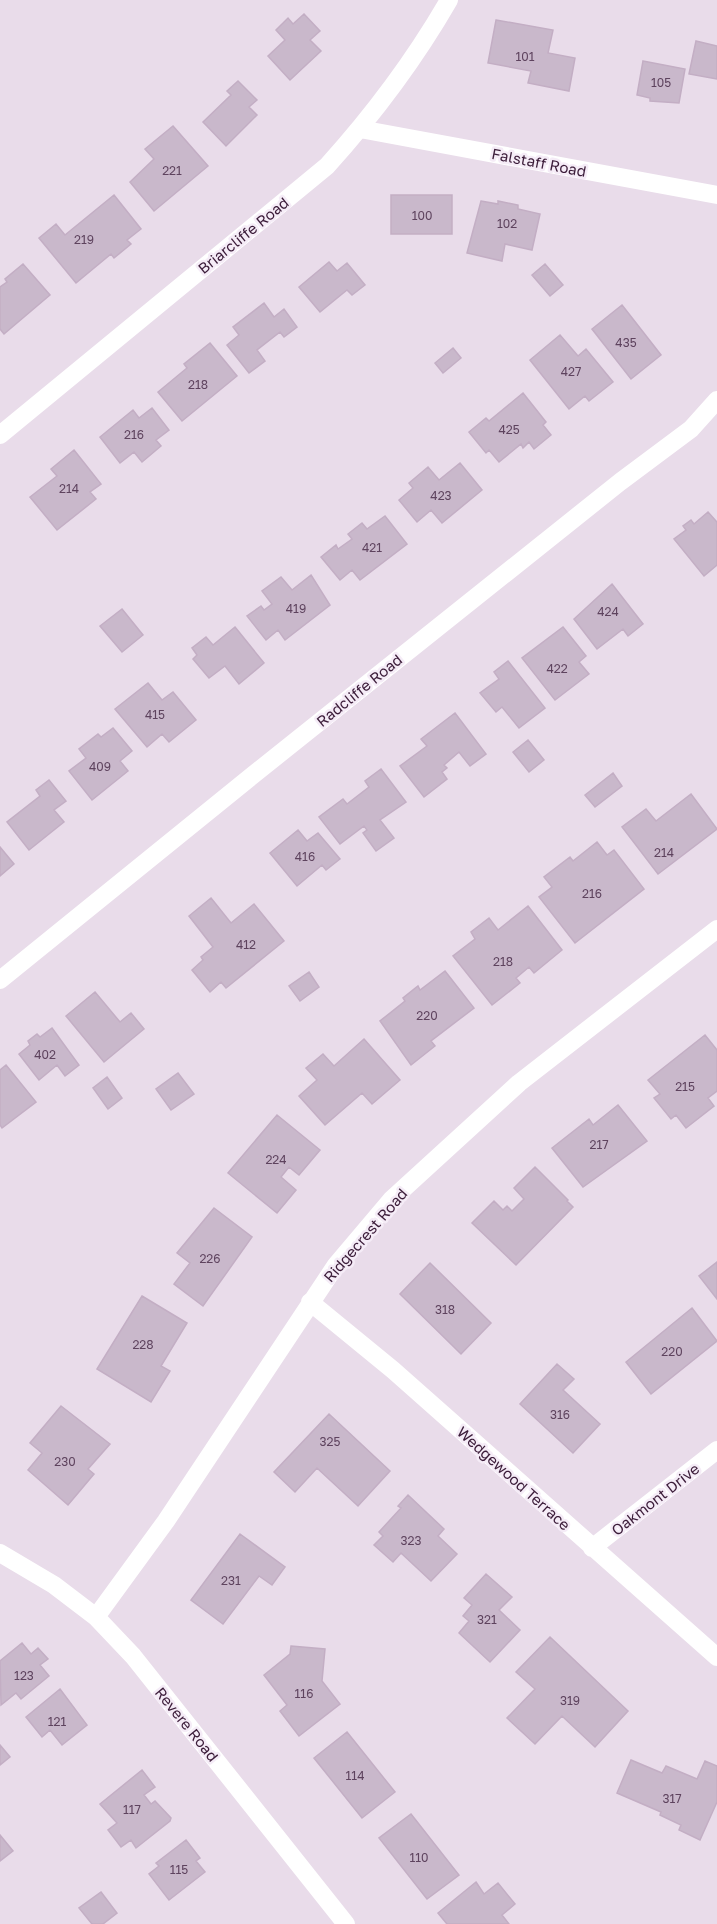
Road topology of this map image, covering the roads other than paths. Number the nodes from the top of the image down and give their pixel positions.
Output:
1 (449, 0) edge
2 (360, 129) junction
3 (717, 195) edge
4 (717, 400) edge
5 (0, 435) edge
6 (717, 929) edge
7 (0, 980) edge
8 (310, 1302) junction
9 (717, 1450) edge
10 (592, 1548) junction
11 (0, 1553) edge
12 (96, 1617) junction
13 (717, 1656) edge
14 (346, 1924) edge

1 - 2 street, Briarcliffe Road
2 - 3 street, Falstaff Road
2 - 5 street, Briarcliffe Road
4 - 7 street, Radcliffe Road
6 - 8 street, Ridgecrest Road
8 - 10 street, Wedgewood Terrace
8 - 12 street, Ridgecrest Road
9 - 10 street, Oakmont Drive
10 - 13 street, Wedgewood Terrace
11 - 12 street, Revere Road
12 - 14 street, Revere Road

